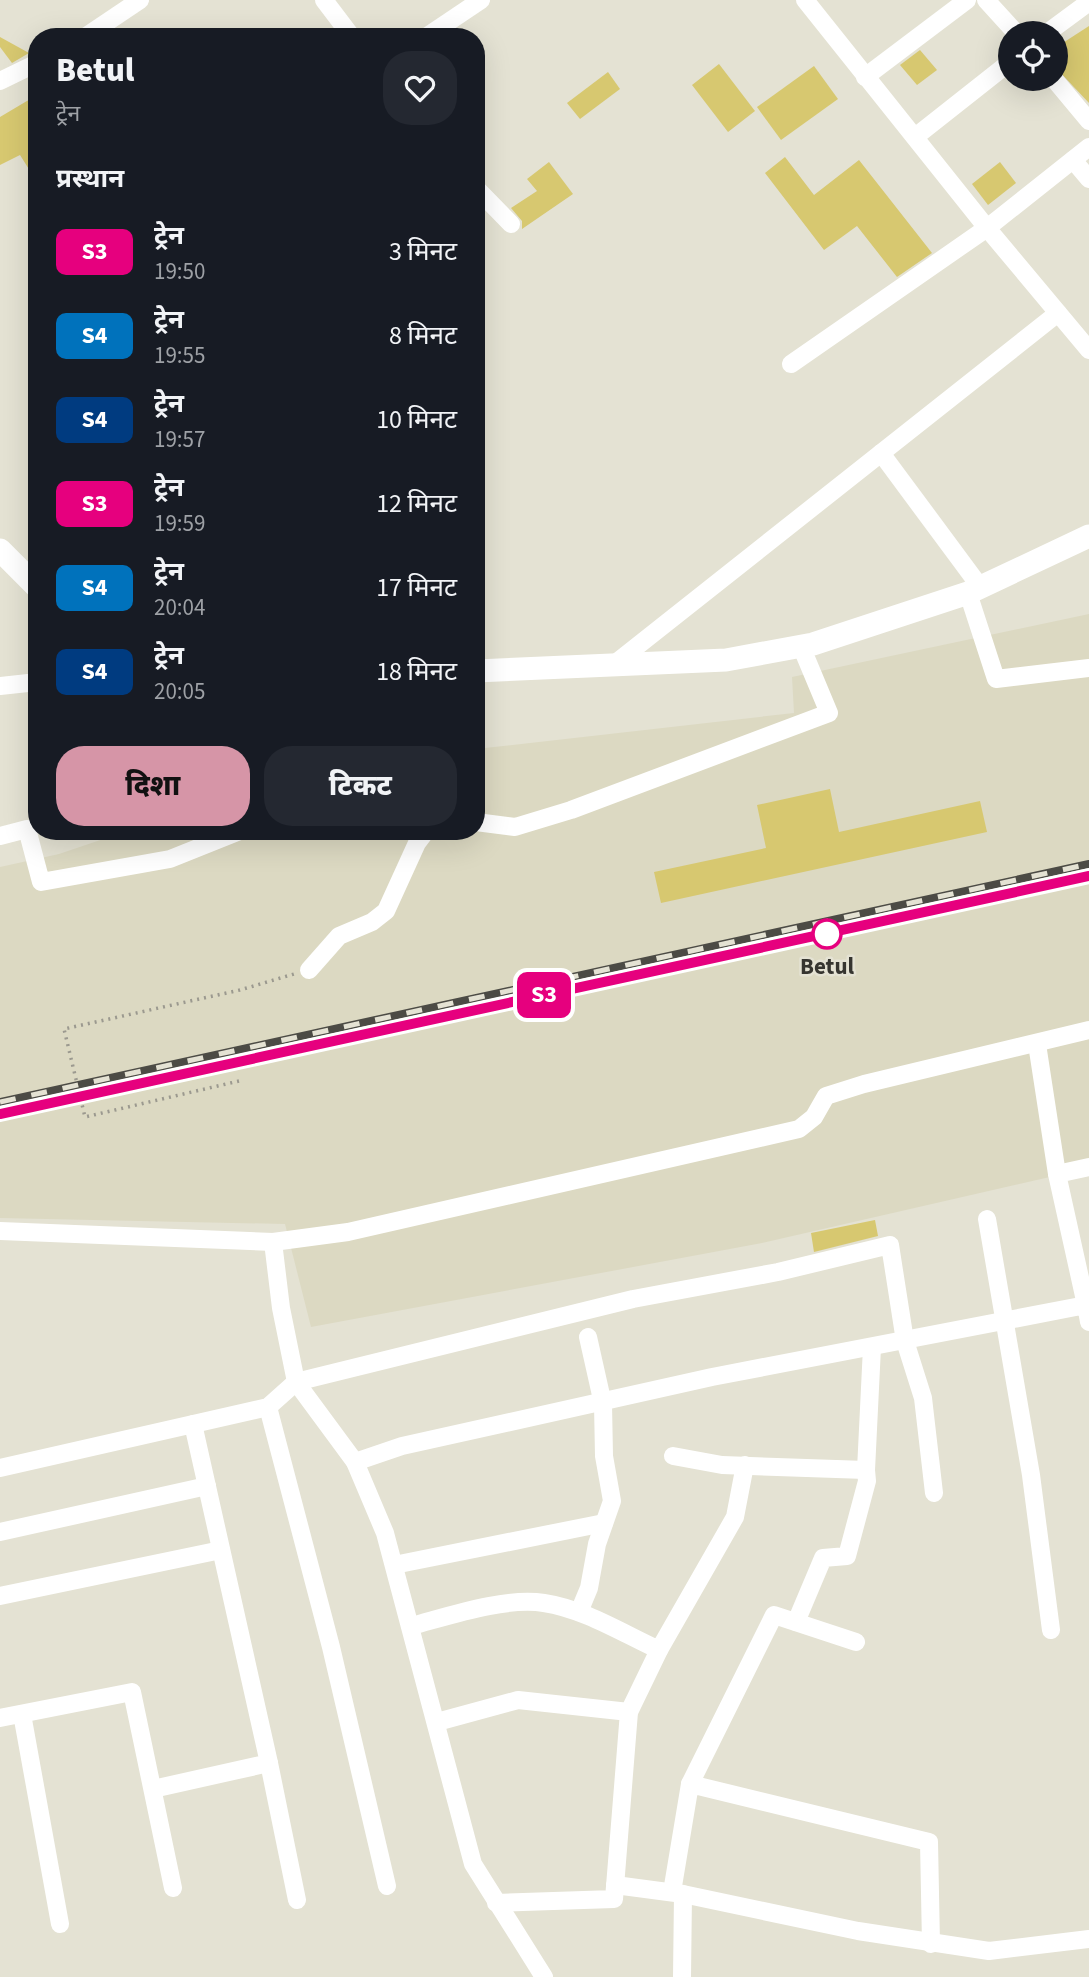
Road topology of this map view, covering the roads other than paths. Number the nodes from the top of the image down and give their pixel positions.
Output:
1 (324, 0) edge
2 (481, 0) edge
3 (805, 0) edge
4 (967, 0) edge
5 (986, 0) edge
6 (133, 2) edge
7 (1089, 2) edge
8 (1005, 21) edge
9 (1063, 21) edge
10 (109, 28) edge
11 (345, 28) edge
12 (439, 28) edge
13 (28, 67) edge
14 (998, 71) edge
15 (865, 77) junction
16 (0, 81) edge
17 (1064, 91) edge
18 (1089, 121) edge
19 (915, 137) junction
20 (1089, 147) edge
21 (1073, 160) junction
22 (1089, 179) edge
23 (485, 197) edge
24 (512, 224) dead end
25 (987, 228) junction
26 (1058, 313) junction
27 (1089, 350) edge
28 (791, 363) dead end
29 (881, 453) junction
30 (1089, 536) edge
31 (0, 550) edge
32 (28, 578) edge
33 (974, 590) junction
34 (801, 646) junction
35 (612, 666) junction
36 (1089, 668) edge
37 (485, 671) edge
38 (28, 683) edge
39 (0, 686) edge
40 (485, 823) edge
41 (28, 833) edge
42 (0, 836) edge
43 (30, 840) edge
44 (218, 840) edge
45 (419, 840) edge
46 (309, 970) road end
47 (1089, 1030) edge
48 (1037, 1044) junction
49 (1089, 1167) edge
50 (1057, 1174) junction
51 (986, 1219) dead end
52 (0, 1231) edge
53 (273, 1242) junction
54 (1088, 1314) edge
55 (1002, 1322) junction
56 (588, 1337) dead end
57 (905, 1341) junction
58 (872, 1347) junction
59 (296, 1382) junction
60 (603, 1404) junction
61 (268, 1407) junction
62 (193, 1424) junction
63 (673, 1456) dead end
64 (355, 1462) junction
65 (745, 1465) junction
66 (0, 1468) edge
67 (866, 1470) junction
68 (207, 1486) junction
69 (934, 1493) dead end
70 (604, 1523) junction
71 (0, 1532) edge
72 (221, 1550) junction
73 (394, 1565) junction
74 (0, 1596) edge
75 (579, 1612) junction
76 (796, 1622) junction
77 (411, 1626) junction
78 (1051, 1630) dead end
79 (856, 1642) dead end
80 (659, 1650) junction
81 (629, 1712) junction
82 (22, 1714) junction
83 (0, 1718) edge
84 (437, 1722) junction
85 (269, 1763) junction
86 (690, 1784) junction
87 (153, 1788) junction
88 (615, 1885) junction
89 (387, 1886) dead end
90 (173, 1888) dead end
91 (678, 1893) junction
92 (297, 1900) dead end
93 (496, 1903) junction
94 (60, 1924) dead end
95 (1089, 1939) edge
96 (931, 1944) junction
97 (544, 1977) edge
98 (682, 1977) edge

1 - 11 street
2 - 12 street
3 - 15 street
4 - 15 street
5 - 8 street
6 - 10 street
7 - 9 street
13 - 16 street
14 - 19 street
15 - 19 street
17 - 18 street
19 - 25 street
20 - 21 street
21 - 22 street
21 - 25 street
23 - 24 street
25 - 26 street
25 - 28 street
26 - 27 street
26 - 29 street
29 - 33 street
29 - 35 street
30 - 33 main road
31 - 32 main road
33 - 34 main road
33 - 36 street
34 - 35 main road
34 - 40 street
35 - 37 main road
38 - 39 street
41 - 42 street
43 - 44 street
45 - 46 street
47 - 48 street
48 - 50 street
48 - 53 street
49 - 50 street
50 - 54 street
51 - 55 street
52 - 53 street
53 - 59 street
54 - 55 street
55 - 57 street
55 - 78 street
56 - 60 street
57 - 58 street
57 - 59 street
57 - 69 street
58 - 60 street
58 - 67 street
59 - 61 street
59 - 64 street
60 - 64 street
60 - 70 street
61 - 62 street
61 - 89 street
62 - 66 street
62 - 68 street
63 - 65 street
64 - 73 street
65 - 67 street
65 - 80 street
67 - 76 street
68 - 71 street
68 - 72 street
70 - 73 street
70 - 75 street
72 - 74 street
72 - 85 street
73 - 77 street
75 - 77 street
75 - 80 street
76 - 79 street
76 - 86 street
77 - 84 street
80 - 81 street
81 - 84 street
81 - 88 street
82 - 83 street
82 - 87 street
82 - 94 street
84 - 93 street
85 - 87 street
85 - 92 street
86 - 91 street
86 - 96 street
87 - 90 street
88 - 91 street
88 - 93 street
91 - 96 street
91 - 98 street
93 - 97 street
95 - 96 street

